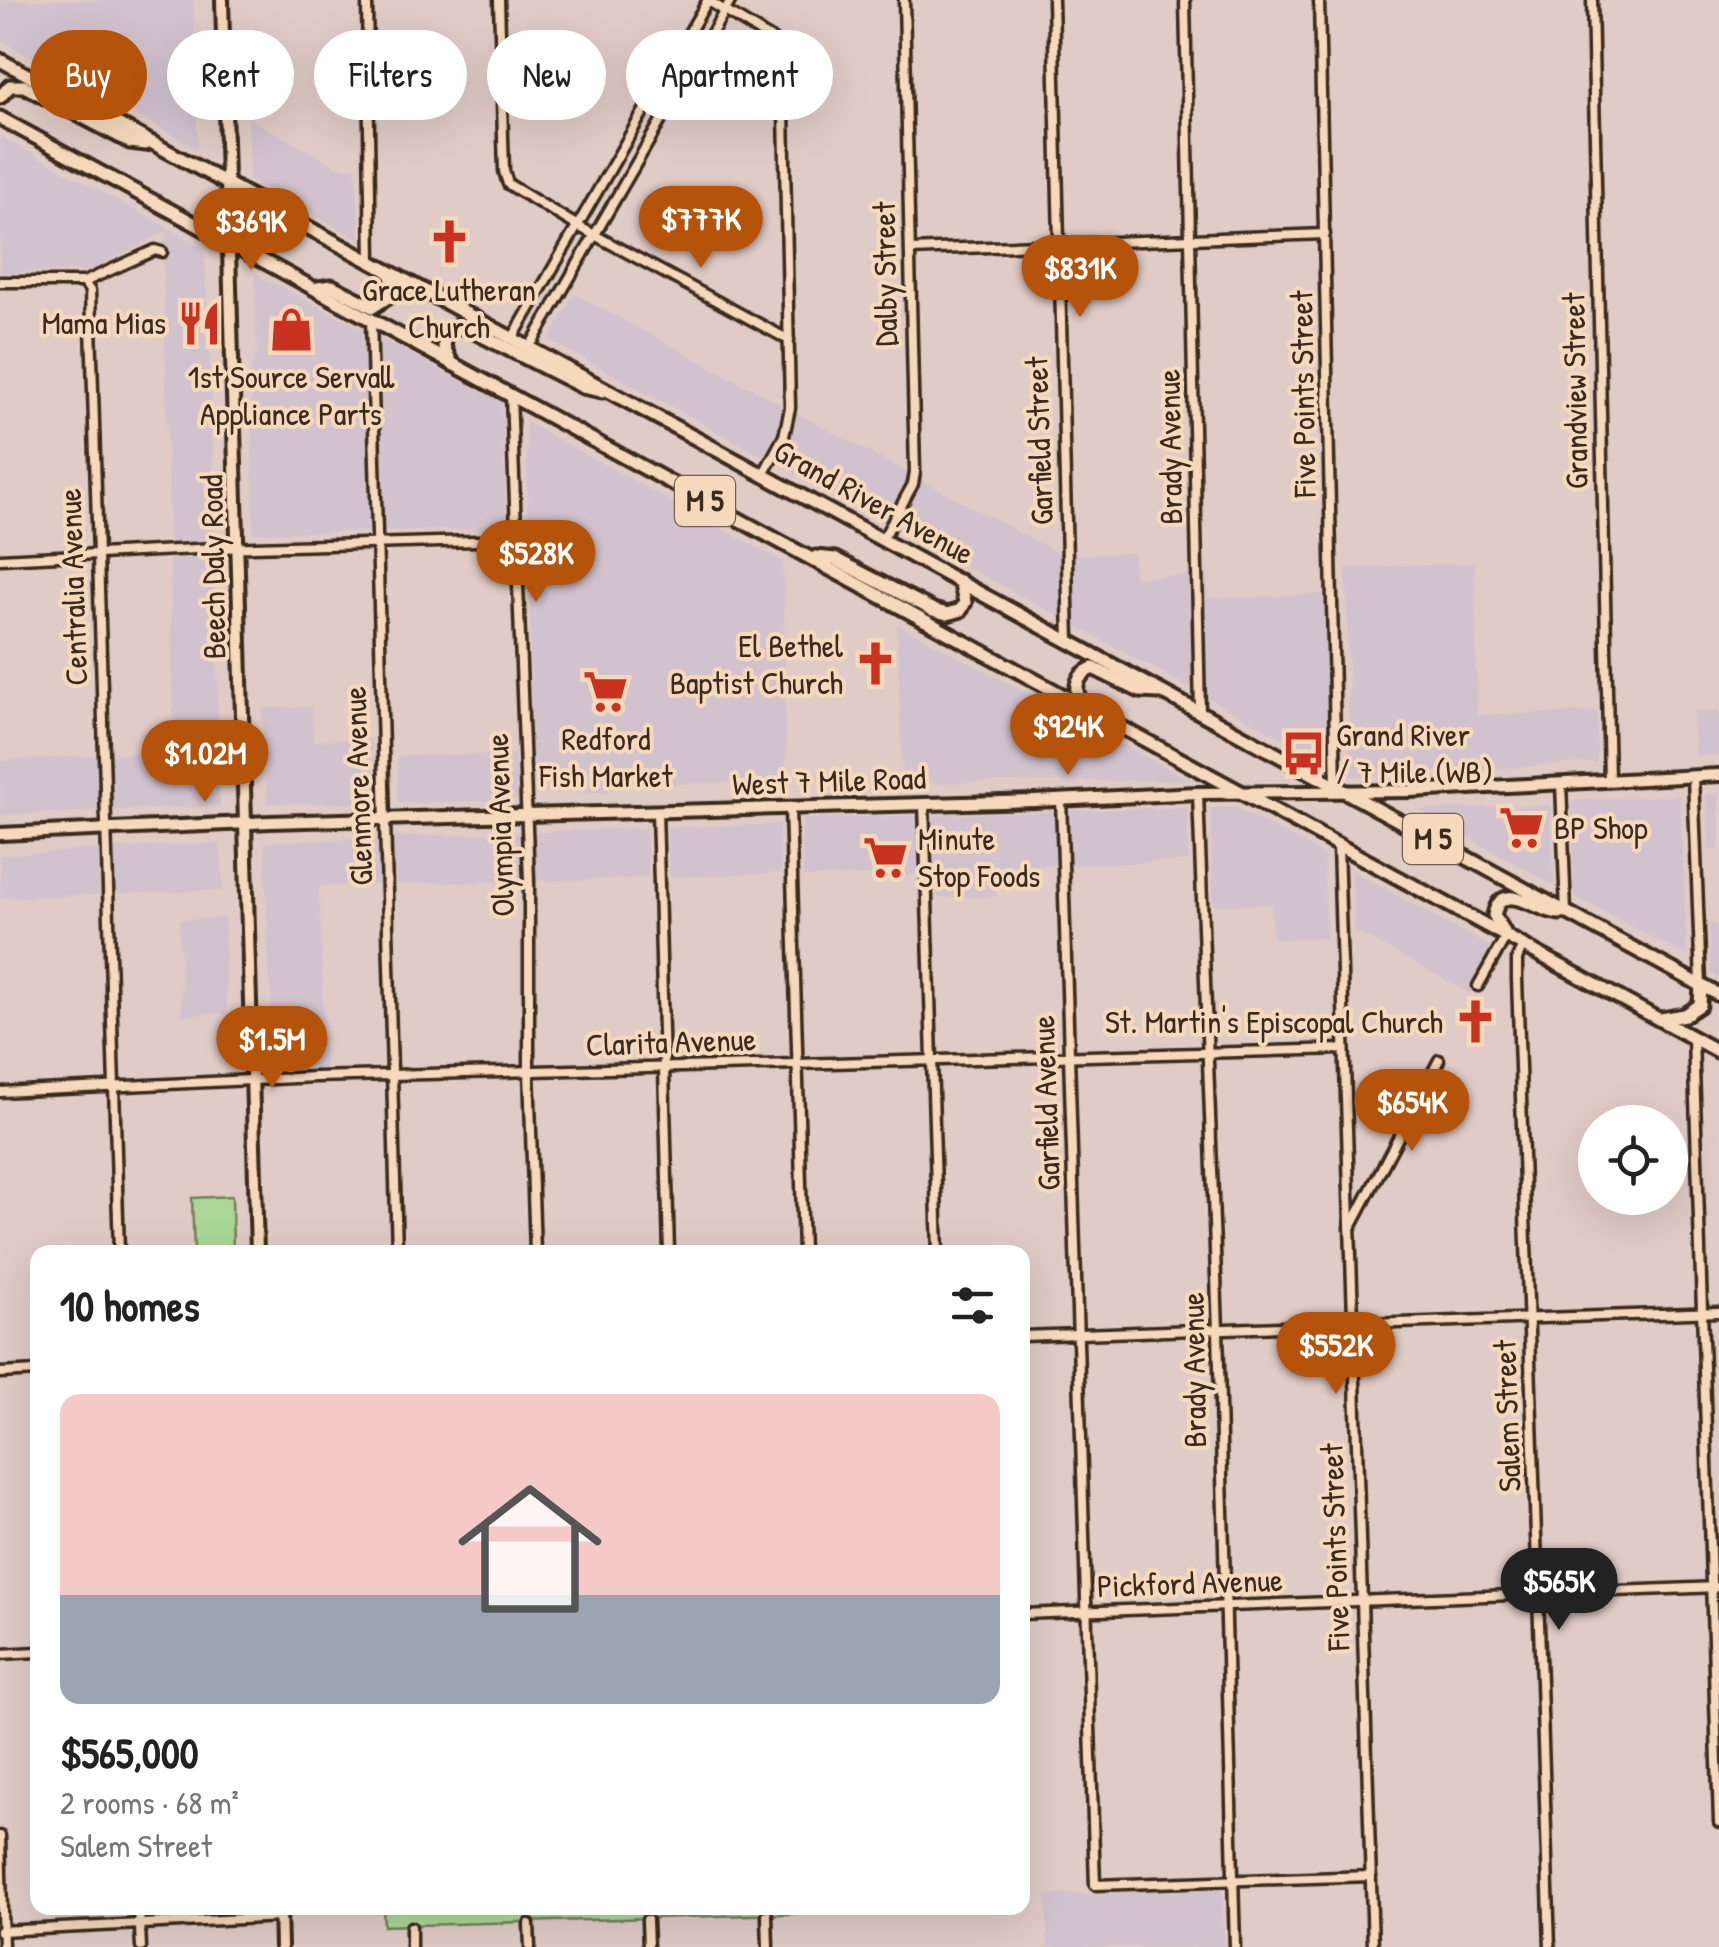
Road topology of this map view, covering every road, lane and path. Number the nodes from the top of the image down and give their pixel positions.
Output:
1 (222, 0) edge
2 (367, 0) edge
3 (499, 0) edge
4 (708, 0) edge
5 (732, 0) edge
6 (904, 0) edge
7 (1053, 0) edge
8 (1185, 0) edge
9 (1320, 0) edge
10 (1592, 0) edge
11 (725, 11) junction
12 (0, 60) edge
13 (0, 96) edge
14 (2, 118) edge
15 (155, 145) junction
16 (228, 183) junction
17 (576, 225) junction
18 (1325, 234) junction
19 (595, 236) junction
20 (1190, 240) junction
21 (230, 243) junction
22 (1059, 245) junction
23 (910, 250) junction
24 (162, 252) dead end
25 (371, 261) junction
26 (386, 270) junction
27 (0, 282) edge
28 (84, 282) junction
29 (318, 288) junction
30 (371, 318) junction
31 (512, 339) junction
32 (788, 340) junction
33 (529, 348) junction
34 (452, 364) junction
35 (616, 394) junction
36 (510, 395) junction
37 (764, 473) junction
38 (882, 539) junction
39 (515, 540) junction
40 (376, 544) junction
41 (237, 547) junction
42 (98, 554) junction
43 (807, 556) junction
44 (0, 559) edge
45 (960, 581) junction
46 (1069, 641) junction
47 (1163, 692) junction
48 (1092, 711) junction
49 (1200, 713) junction
50 (1719, 775) edge
51 (1692, 776) junction
52 (1609, 781) junction
53 (1561, 784) junction
54 (1336, 786) junction
55 (1349, 792) junction
56 (1198, 793) junction
57 (1242, 793) junction
58 (1061, 799) junction
59 (924, 803) junction
60 (790, 808) junction
61 (657, 811) junction
62 (525, 815) junction
63 (383, 819) junction
64 (244, 823) junction
65 (106, 830) junction
66 (0, 834) edge
67 (1338, 846) junction
68 (1566, 913) junction
69 (1506, 936) junction
70 (1524, 944) junction
71 (1701, 985) junction
72 (1478, 986) dead end
73 (1719, 995) edge
74 (1661, 1019) junction
75 (1693, 1038) junction
76 (1344, 1049) junction
77 (1719, 1052) edge
78 (1209, 1054) junction
79 (1069, 1056) junction
80 (932, 1060) junction
81 (1439, 1060) dead end
82 (797, 1063) junction
83 (664, 1068) junction
84 (529, 1071) junction
85 (392, 1076) junction
86 (252, 1080) junction
87 (114, 1087) junction
88 (0, 1092) edge
89 (1350, 1229) junction
90 (118, 1245) edge
91 (257, 1245) edge
92 (397, 1245) edge
93 (535, 1245) edge
94 (669, 1245) edge
95 (804, 1245) edge
96 (938, 1245) edge
97 (1702, 1312) junction
98 (1719, 1312) edge
99 (1529, 1320) junction
100 (1353, 1327) junction
101 (1218, 1330) junction
102 (1078, 1334) junction
103 (1030, 1336) edge
104 (30, 1371) edge
105 (0, 1373) edge
106 (1715, 1588) edge
107 (1538, 1595) junction
108 (1362, 1602) junction
109 (1224, 1607) junction
110 (1087, 1612) junction
111 (1030, 1614) edge
112 (30, 1652) edge
113 (0, 1654) edge
114 (1719, 1822) edge
115 (0, 1836) edge
116 (1371, 1876) junction
117 (1233, 1881) junction
118 (139, 1915) edge
119 (242, 1915) edge
120 (280, 1915) edge
121 (767, 1916) dead end
122 (648, 1920) dead end
123 (140, 1923) junction
124 (530, 1924) dead end
125 (411, 1927) dead end
126 (2, 1931) edge
127 (4, 1947) edge
128 (141, 1947) edge
129 (281, 1947) edge
130 (411, 1947) edge
131 (530, 1947) edge
132 (648, 1947) edge
133 (768, 1947) edge
134 (1235, 1947) edge
135 (1373, 1947) edge
136 (1550, 1947) edge

1 - 16 main road, Beech Daly Road
2 - 25 street
3 - 17 street
4 - 11 street
4 - 17 street
5 - 11 street
6 - 23 street, Dalby Street
7 - 22 street, Garfield Street
8 - 20 street, Brady Avenue
9 - 18 street, Five Points Street
10 - 52 street, Grandview Street
11 - 19 street
11 - 32 street
12 - 15 main road, Grand River Avenue / M 5
13 - 15 main road
14 - 21 main road, M 5
15 - 16 main road, Grand River Avenue / M 5
16 - 21 main road, Beech Daly Road
16 - 25 main road, Grand River Avenue / M 5
17 - 19 street
17 - 31 street
18 - 20 street
18 - 54 street, Five Points Street
19 - 32 street
19 - 33 street
20 - 22 street
20 - 49 street, Brady Avenue
21 - 29 main road, M 5
21 - 41 main road, Beech Daly Road
22 - 23 street
22 - 46 street, Garfield Street
23 - 38 street, Dalby Street
24 - 28 street
25 - 26 main road, Grand River Avenue / M 5
26 - 29 main road
26 - 31 main road, Grand River Avenue / M 5
27 - 28 street
28 - 42 street, Centralia Avenue
29 - 30 main road, M 5
30 - 34 main road, M 5
30 - 40 street, Glenmore Avenue
31 - 33 main road, Grand River Avenue / M 5
32 - 37 street
33 - 35 main road, Grand River Avenue / M 5
34 - 35 main road
34 - 36 main road, M 5
35 - 37 main road, Grand River Avenue / M 5
36 - 39 street, Olympia Avenue
36 - 43 main road, M 5
37 - 38 main road, Grand River Avenue / M 5
38 - 45 main road, Grand River Avenue / M 5
39 - 40 street
39 - 62 street, Olympia Avenue
40 - 41 street
40 - 63 street, Glenmore Avenue
41 - 42 street
41 - 64 main road, Beech Daly Road
42 - 44 street
42 - 65 street, Centralia Avenue
43 - 45 main road
43 - 48 main road, M 5
45 - 46 main road, Grand River Avenue / M 5
46 - 47 main road, Grand River Avenue / M 5
47 - 48 main road
47 - 49 main road, Grand River Avenue / M 5
48 - 57 main road, M 5
49 - 54 main road, Grand River Avenue / M 5
50 - 51 main road, West 7 Mile Road
51 - 52 main road, West 7 Mile Road
51 - 71 street
52 - 53 main road, West 7 Mile Road
53 - 55 main road, West 7 Mile Road
53 - 68 street
54 - 55 main road, Grand River Avenue / M 5
55 - 57 main road, West 7 Mile Road
55 - 68 main road, Grand River Avenue / M 5
56 - 57 main road, West 7 Mile Road
56 - 58 main road, West 7 Mile Road
56 - 78 street, Brady Avenue
57 - 67 main road, M 5
58 - 59 main road, West 7 Mile Road
58 - 79 street, Garfield Avenue
59 - 60 main road, West 7 Mile Road
59 - 80 street
60 - 61 main road, West 7 Mile Road
60 - 82 street
61 - 62 main road, West 7 Mile Road
61 - 83 street
62 - 63 main road, West 7 Mile Road
62 - 84 street, Olympia Avenue
63 - 64 main road, West 7 Mile Road
63 - 85 street, Glenmore Avenue
64 - 65 main road, West 7 Mile Road
64 - 86 main road, Beech Daly Road
65 - 66 main road, West 7 Mile Road
65 - 87 street, Centralia Avenue
67 - 69 main road, M 5
67 - 76 street, Five Points Street
68 - 69 main road
68 - 71 main road, Grand River Avenue / M 5
69 - 70 main road, M 5
69 - 72 street
70 - 74 main road, M 5
70 - 99 street, Salem Street
71 - 73 main road, Grand River Avenue / M 5
71 - 74 main road
74 - 75 main road, M 5
75 - 77 main road, M 5
75 - 97 street
76 - 78 street, Clarita Avenue
76 - 89 street, Five Points Street
78 - 79 street, Clarita Avenue
78 - 101 street, Brady Avenue
79 - 80 street, Clarita Avenue
79 - 102 street, Garfield Avenue
80 - 82 street, Clarita Avenue
80 - 96 street
81 - 89 street
82 - 83 street, Clarita Avenue
82 - 95 street
83 - 84 street, Clarita Avenue
83 - 94 street
84 - 85 street, Clarita Avenue
84 - 93 street, Olympia Avenue
85 - 86 street, Clarita Avenue
85 - 92 street, Glenmore Avenue
86 - 87 street, Clarita Avenue
86 - 91 main road, Beech Daly Road
87 - 88 street, Clarita Avenue
87 - 90 street, Centralia Avenue
89 - 100 street, Five Points Street
97 - 98 street
97 - 99 street
97 - 106 street
99 - 100 street
99 - 107 street, Salem Street
100 - 101 street
100 - 108 street, Five Points Street
101 - 102 street
101 - 109 street, Brady Avenue
102 - 103 street
102 - 110 street, Garfield Avenue
104 - 105 street
106 - 107 street, Pickford Avenue
106 - 114 street
107 - 108 street, Pickford Avenue
107 - 136 street, Salem Street
108 - 109 street, Pickford Avenue
108 - 116 street, Five Points Street
109 - 110 street, Pickford Avenue
109 - 117 street, Brady Avenue
110 - 111 street, Pickford Avenue
110 - 117 street, Garfield Avenue
112 - 113 street
115 - 126 street
116 - 117 street
116 - 135 street, Five Points Street
117 - 134 street, Brady Avenue
118 - 123 street
119 - 123 street
120 - 129 main road
121 - 133 street
122 - 132 street
123 - 126 street
123 - 128 street
124 - 131 street
125 - 130 street
126 - 127 street

